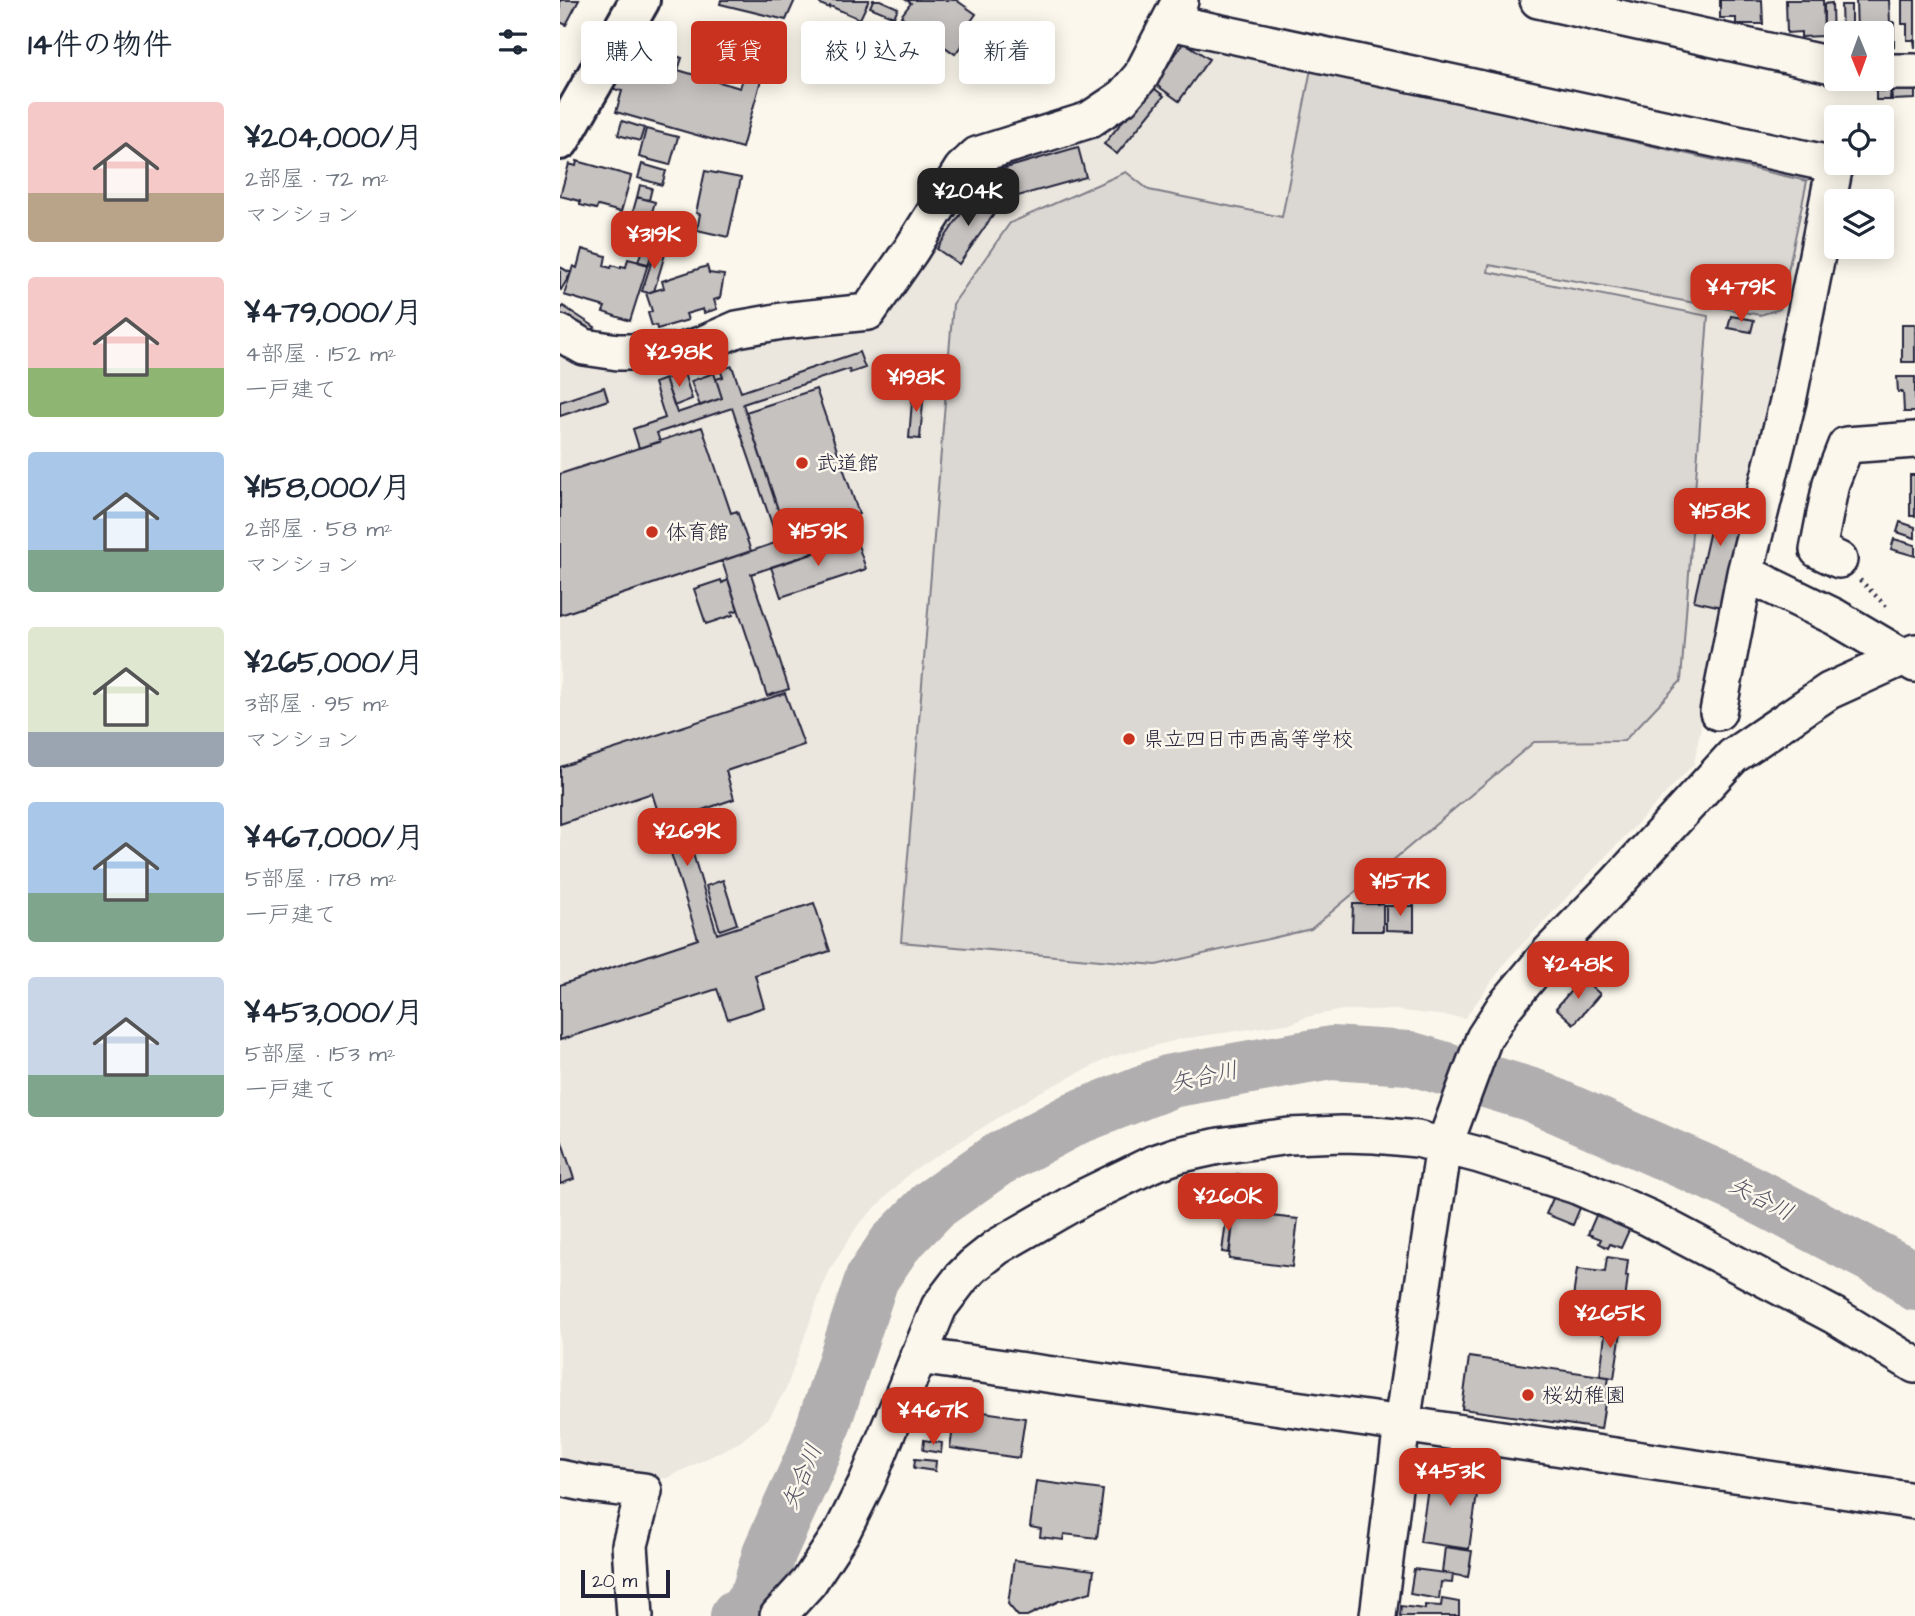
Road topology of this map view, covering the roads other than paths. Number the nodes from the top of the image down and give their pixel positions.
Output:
1 (640, 0) edge
2 (1538, 0) edge
3 (1175, 11) edge
4 (1824, 63) edge
5 (1894, 72) edge
6 (1915, 72) edge
7 (560, 140) edge
8 (560, 333) edge
9 (1915, 440) edge
10 (1839, 560) road end
11 (1745, 573) junction
12 (1911, 658) edge
13 (1718, 712) dead end
14 (1444, 1146) junction
15 (918, 1356) junction
16 (1915, 1365) edge
17 (1402, 1424) junction
18 (560, 1478) edge
19 (1915, 1501) edge
20 (635, 1616) edge
21 (778, 1616) edge
22 (1378, 1616) edge

1 - 7 main road
2 - 4 street
3 - 8 street
3 - 11 street
5 - 6 street
9 - 10 street
11 - 12 street
11 - 13 street
12 - 14 street
14 - 15 street
14 - 16 street
14 - 17 street
15 - 17 street
15 - 21 street
17 - 19 street
17 - 22 street
18 - 20 street

